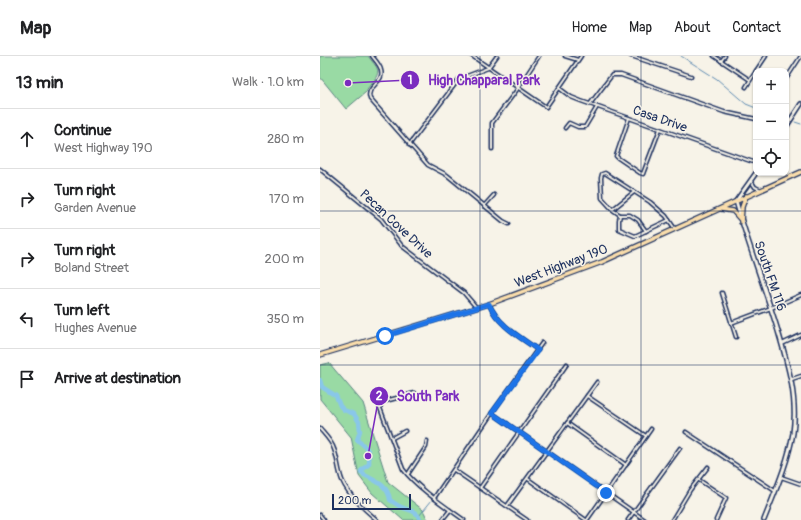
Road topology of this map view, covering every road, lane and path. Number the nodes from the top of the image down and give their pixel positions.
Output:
1 (372, 56) edge
2 (472, 56) edge
3 (496, 56) edge
4 (539, 56) edge
5 (565, 56) edge
6 (581, 56) edge
7 (631, 56) edge
8 (714, 56) edge
9 (724, 56) edge
10 (766, 56) edge
11 (801, 56) edge
12 (578, 60) junction
13 (721, 61) junction
14 (488, 68) junction
15 (758, 68) edge
16 (789, 74) edge
17 (691, 76) dead end
18 (753, 76) edge
19 (750, 80) junction
20 (746, 87) dead end
21 (518, 88) junction
22 (559, 88) junction
23 (590, 104) junction
24 (801, 104) edge
25 (597, 107) junction
26 (629, 118) junction
27 (753, 118) edge
28 (789, 122) edge
29 (565, 128) dead end
30 (660, 129) junction
31 (409, 145) junction
32 (492, 149) dead end
33 (753, 162) edge
34 (320, 169) edge
35 (801, 172) edge
36 (754, 176) edge
37 (751, 181) junction
38 (761, 190) junction
39 (634, 192) junction
40 (494, 195) dead end
41 (746, 196) junction
42 (736, 201) junction
43 (484, 206) junction
44 (720, 209) junction
45 (613, 210) junction
46 (620, 215) junction
47 (669, 220) junction
48 (741, 221) junction
49 (509, 224) dead end
50 (675, 229) junction
51 (646, 231) junction
52 (722, 293) dead end
53 (801, 295) edge
54 (489, 304) junction
55 (477, 308) junction
56 (771, 308) junction
57 (731, 323) junction
58 (801, 336) edge
59 (736, 337) dead end
60 (542, 343) dead end
61 (782, 344) junction
62 (538, 350) junction
63 (320, 355) edge
64 (568, 364) dead end
65 (801, 376) edge
66 (792, 380) junction
67 (597, 382) dead end
68 (415, 393) dead end
69 (587, 396) junction
70 (492, 413) junction
71 (567, 423) junction
72 (320, 429) edge
73 (651, 429) dead end
74 (405, 431) dead end
75 (519, 431) junction
76 (686, 432) dead end
77 (646, 436) junction
78 (392, 438) junction
79 (427, 441) dead end
80 (680, 448) dead end
81 (547, 451) junction
82 (626, 465) junction
83 (708, 467) dead end
84 (454, 470) junction
85 (408, 474) junction
86 (781, 477) junction
87 (527, 479) junction
88 (698, 480) junction
89 (801, 484) edge
90 (480, 488) junction
91 (775, 491) junction
92 (606, 493) junction
93 (434, 498) junction
94 (507, 506) junction
95 (450, 510) junction
96 (634, 512) junction
97 (320, 515) edge
98 (443, 519) edge
99 (324, 520) edge
100 (377, 520) edge
101 (464, 520) edge
102 (527, 520) edge
103 (586, 520) edge
104 (628, 520) edge
105 (645, 520) edge
106 (672, 520) edge
107 (716, 520) edge
108 (764, 520) edge

1 - 31 street
2 - 14 street
3 - 14 street
4 - 21 street
5 - 12 street
6 - 12 street
7 - 17 street
8 - 13 street
9 - 13 street
10 - 15 street
11 - 16 street
12 - 22 street
13 - 19 street
14 - 21 street
14 - 31 street
18 - 19 street
19 - 20 street
21 - 22 street
21 - 32 street
22 - 23 street, Casa Drive
23 - 25 street, Casa Drive
23 - 27 street
24 - 28 main road
25 - 26 street, Casa Drive
25 - 29 street
26 - 30 street, Casa Drive
26 - 30 street
30 - 33 street, Casa Drive
31 - 43 street
34 - 55 street, Pecan Cove Drive
35 - 38 main road, West Highway 190
36 - 37 main road
37 - 38 street
37 - 42 main road
38 - 41 main road, West Highway 190
39 - 45 street
39 - 45 street
39 - 47 street
40 - 43 street
41 - 42 main road, West Highway 190
41 - 48 main road
42 - 44 main road, West Highway 190
42 - 48 main road, South FM 116
43 - 49 street
44 - 48 main road
44 - 50 main road, West Highway 190
45 - 46 street
46 - 51 street
46 - 51 street
47 - 50 street
47 - 51 street
48 - 56 main road, South FM 116
50 - 54 main road, West Highway 190
52 - 57 street
53 - 56 street
54 - 55 main road, West Highway 190
54 - 62 street
55 - 63 main road, West Highway 190
56 - 57 street
56 - 61 main road, South FM 116
57 - 59 street
58 - 61 street
60 - 62 street
61 - 66 main road, South FM 116
62 - 70 street
64 - 75 street
65 - 66 street
66 - 86 main road, South FM 116
67 - 69 street
68 - 78 street
69 - 71 street
69 - 77 street
70 - 75 street
70 - 84 street
71 - 81 street
71 - 82 street
72 - 100 street
73 - 77 street
74 - 78 street
75 - 81 street
75 - 90 street
76 - 91 street
77 - 82 street
78 - 85 street
79 - 85 street
80 - 96 street
81 - 87 street
81 - 92 street
82 - 92 street
83 - 88 street
84 - 90 street
84 - 93 street
85 - 93 street
86 - 89 street
86 - 91 main road, South FM 116
87 - 94 street
87 - 103 street
88 - 106 street
88 - 107 street
90 - 94 street
91 - 108 main road, South FM 116
92 - 96 street
92 - 103 street
93 - 95 street
94 - 102 street
95 - 98 street
95 - 101 street
96 - 104 street
96 - 105 street
97 - 99 street

